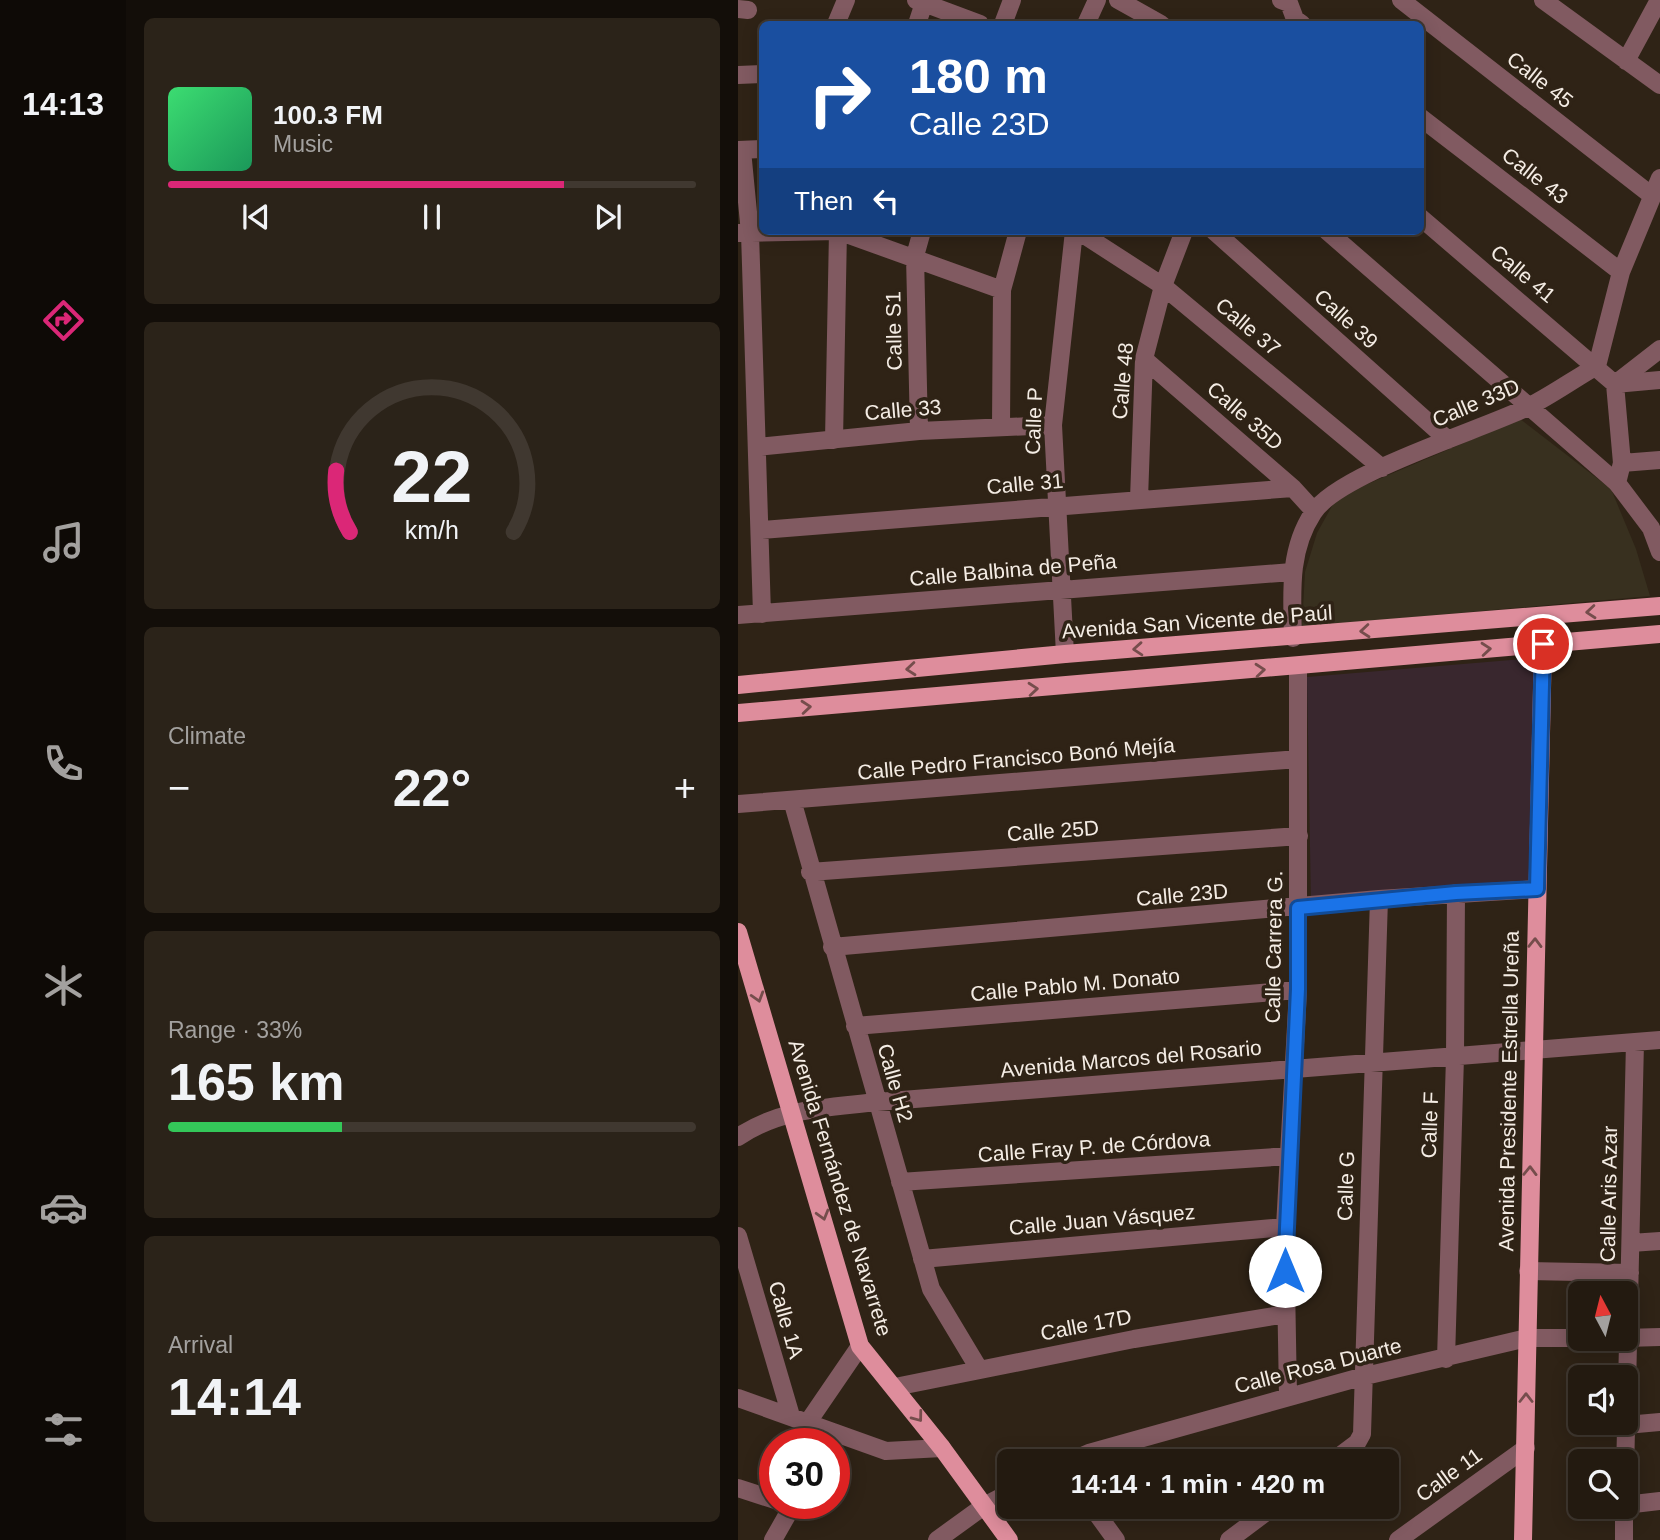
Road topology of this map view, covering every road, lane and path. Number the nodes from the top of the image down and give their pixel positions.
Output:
1 (846, 0) edge
2 (1012, 0) edge
3 (1097, 0) edge
4 (1118, 0) edge
5 (1401, 0) edge
6 (1543, 0) edge
7 (1659, 0) edge
8 (922, 1) edge
9 (1287, 1) edge
10 (1567, 8) edge
11 (837, 21) edge
12 (918, 21) edge
13 (972, 21) edge
14 (1004, 21) edge
15 (1087, 21) edge
16 (1156, 21) edge
17 (1280, 21) edge
18 (1298, 21) edge
19 (1626, 61) junction
20 (759, 74) edge
21 (738, 75) edge
22 (1660, 85) edge
23 (1424, 120) edge
24 (759, 149) edge
25 (740, 150) edge
26 (1660, 178) edge
27 (1651, 195) junction
28 (1424, 220) edge
29 (744, 233) edge
30 (838, 235) edge
31 (850, 235) edge
32 (921, 235) edge
33 (1017, 235) edge
34 (1076, 235) edge
35 (1082, 235) edge
36 (1182, 235) edge
37 (1218, 235) edge
38 (1332, 235) edge
39 (915, 256) junction
40 (1621, 272) junction
41 (1163, 286) junction
42 (1002, 290) junction
43 (1660, 349) edge
44 (1144, 359) junction
45 (1597, 366) junction
46 (1660, 380) edge
47 (1615, 384) junction
48 (1529, 407) junction
49 (1001, 425) junction
50 (1053, 425) junction
51 (919, 431) junction
52 (834, 440) junction
53 (1448, 440) junction
54 (757, 447) junction
55 (1660, 460) edge
56 (1622, 463) junction
57 (1382, 468) junction
58 (1618, 483) junction
59 (1293, 488) junction
60 (1139, 499) junction
61 (1057, 504) junction
62 (1314, 511) junction
63 (761, 530) junction
64 (1659, 545) edge
65 (1292, 572) junction
66 (1063, 588) junction
67 (1660, 606) edge
68 (762, 614) junction
69 (738, 615) edge
70 (1660, 634) edge
71 (1293, 638) junction
72 (1543, 644) junction
73 (1065, 654) junction
74 (1298, 667) junction
75 (738, 685) edge
76 (738, 713) edge
77 (1298, 759) junction
78 (792, 800) junction
79 (738, 804) edge
80 (1299, 836) junction
81 (810, 872) junction
82 (1537, 889) junction
83 (1456, 893) junction
84 (1379, 899) junction
85 (1298, 908) junction
86 (738, 932) edge
87 (832, 947) junction
88 (1298, 989) junction
89 (855, 1026) junction
90 (1660, 1040) edge
91 (1635, 1042) junction
92 (1533, 1051) junction
93 (1455, 1057) junction
94 (1373, 1062) junction
95 (1294, 1068) junction
96 (877, 1102) junction
97 (794, 1112) junction
98 (738, 1137) edge
99 (1290, 1156) junction
100 (900, 1182) junction
101 (1285, 1227) junction
102 (738, 1239) edge
103 (1660, 1241) edge
104 (1630, 1243) junction
105 (922, 1259) junction
106 (1528, 1271) junction
107 (1630, 1273) junction
108 (1630, 1281) edge
109 (1286, 1314) junction
110 (1660, 1337) edge
111 (1527, 1338) junction
112 (1568, 1338) edge
113 (1638, 1338) edge
114 (860, 1346) junction
115 (1446, 1359) junction
116 (980, 1369) junction
117 (1361, 1377) junction
118 (895, 1387) junction
119 (1288, 1396) junction
120 (738, 1398) edge
121 (790, 1416) junction
122 (808, 1422) junction
123 (1660, 1422) edge
124 (1638, 1424) edge
125 (807, 1428) edge
126 (942, 1448) junction
127 (1526, 1448) junction
128 (1103, 1449) edge
129 (1349, 1449) edge
130 (738, 1488) edge
131 (759, 1495) edge
132 (997, 1499) edge
133 (1660, 1501) edge
134 (1638, 1504) edge
135 (984, 1506) junction
136 (784, 1519) edge
137 (1101, 1519) edge
138 (1257, 1519) edge
139 (1625, 1519) edge
140 (773, 1540) edge
141 (937, 1540) edge
142 (1009, 1540) edge
143 (1116, 1540) edge
144 (1229, 1540) edge
145 (1398, 1540) edge
146 (1523, 1540) edge
147 (1624, 1540) edge

1 - 11 street
2 - 14 street
3 - 15 street
4 - 16 street
5 - 27 street, Calle 45
6 - 10 street
7 - 19 street
8 - 12 street
8 - 13 street
9 - 17 street
9 - 18 street
10 - 19 street
19 - 22 street
20 - 21 street
23 - 40 street, Calle 43
24 - 25 street
25 - 29 street
26 - 27 street
27 - 40 street
28 - 45 street, Calle 41
29 - 54 street
30 - 52 street
31 - 39 street
32 - 39 street, Calle S1
33 - 42 street
34 - 50 street, Calle P
35 - 41 street, Calle 37
36 - 41 street, Calle 48
37 - 53 street, Calle 39
38 - 48 street
39 - 42 street
39 - 51 street, Calle S1
40 - 45 street
41 - 44 street, Calle 48
41 - 57 street, Calle 37
42 - 49 street
43 - 47 street
44 - 59 street, Calle 35D
44 - 60 street, Calle 48
45 - 47 street, Calle 41
45 - 48 street, Calle 33D
46 - 47 street
47 - 56 street
48 - 53 street, Calle 33D
48 - 58 street
49 - 50 street, Calle 33
49 - 51 street, Calle 33
50 - 61 street, Calle P
51 - 52 street, Calle 33
52 - 54 street, Calle 33
53 - 57 street, Calle 33D
54 - 63 street
55 - 56 street
56 - 58 street
57 - 62 street, Calle 33D
58 - 64 street
59 - 60 street, Calle 31
59 - 62 street, Calle 35D
60 - 61 street, Calle 31
61 - 63 street, Calle 31
61 - 66 street, Calle P
62 - 65 street, Calle 33D
63 - 68 street
65 - 66 street, Calle Balbina de Peña
65 - 71 street, Calle 33D
66 - 68 street, Calle Balbina de Peña
66 - 73 street, Calle P
67 -> 71 main road, Avenida San Vicente de Paúl
68 - 69 street, Calle Balbina de Peña
70 - 72 main road
71 -> 73 main road, Avenida San Vicente de Paúl
74 -> 72 main road
72 - 82 main road, Avenida Presidente Estrella Ureña
73 -> 75 main road, Avenida San Vicente de Paúl
76 -> 74 main road
74 - 77 street, Calle Carrera G.
77 - 78 street, Calle Pedro Francisco Bonó Mejía
77 - 80 street, Calle Carrera G.
78 - 79 street, Calle Pedro Francisco Bonó Mejía
78 - 81 street, Calle H2
80 - 81 street, Calle 25D
80 - 85 street, Calle Carrera G.
81 - 87 street, Calle H2
82 - 83 street, Calle 23D
92 -> 82 main road, Avenida Presidente Estrella Ureña
83 - 84 street, Calle 23D
83 - 93 street, Calle F
84 - 85 street, Calle 23D
84 - 94 street, Calle G
85 - 87 street, Calle 23D
85 - 88 street, Calle Carrera G.
86 -> 97 main road, Avenida Fernández de Navarrete
87 - 89 street, Calle H2
88 - 89 street, Calle Pablo M. Donato
88 - 95 street, Calle Carrera G.
89 - 96 street, Calle H2
90 - 91 street, Avenida Marcos del Rosario
91 - 92 street, Avenida Marcos del Rosario
91 - 104 street, Calle Aris Azar
92 - 93 street, Avenida Marcos del Rosario
106 -> 92 main road, Avenida Presidente Estrella Ureña
93 - 94 street, Avenida Marcos del Rosario
93 - 115 street, Calle F
94 - 95 street, Avenida Marcos del Rosario
94 - 117 street, Calle G
95 - 96 street, Avenida Marcos del Rosario
95 - 99 street, Calle Carrera G.
96 - 97 street, Avenida Marcos del Rosario
96 - 100 street, Calle H2
97 - 98 street, Avenida Marcos del Rosario
97 -> 114 main road, Avenida Fernández de Navarrete
99 - 100 street, Calle Fray P. de Córdova
99 - 101 street, Calle Carrera G.
100 - 105 street, Calle H2
101 - 105 street, Calle Juan Vásquez
101 - 109 street, Calle Carrera G.
102 - 121 street, Calle 1A
103 - 104 street
104 - 107 street, Calle Aris Azar
105 - 116 street, Calle H2
106 - 107 street
106 - 111 main road, Avenida Presidente Estrella Ureña
107 - 108 street, Calle Aris Azar
109 - 116 street, Calle 17D
109 - 119 street, Calle Carrera G.
110 - 113 street
111 - 112 street, Calle Rosa Duarte
111 - 115 street, Calle Rosa Duarte
127 -> 111 main road, Avenida Presidente Estrella Ureña
114 - 118 main road, Avenida Fernández de Navarrete
114 - 122 street
115 - 117 street, Calle Rosa Duarte
116 - 118 street, Calle 17D
117 - 119 street, Calle Rosa Duarte
117 - 129 street, Calle G
118 -> 126 main road, Avenida Fernández de Navarrete
119 - 128 street, Calle Rosa Duarte
120 - 121 street
121 - 122 street
122 - 125 street
122 - 126 street
123 - 124 street
126 - 135 main road, Avenida Fernández de Navarrete
127 - 145 street, Calle 11
127 - 146 main road, Avenida Presidente Estrella Ureña
130 - 131 street
132 - 135 street
133 - 134 street
135 - 141 street
135 - 142 main road, Avenida Fernández de Navarrete
136 - 140 street
137 - 143 street
138 - 144 street
139 - 147 street

